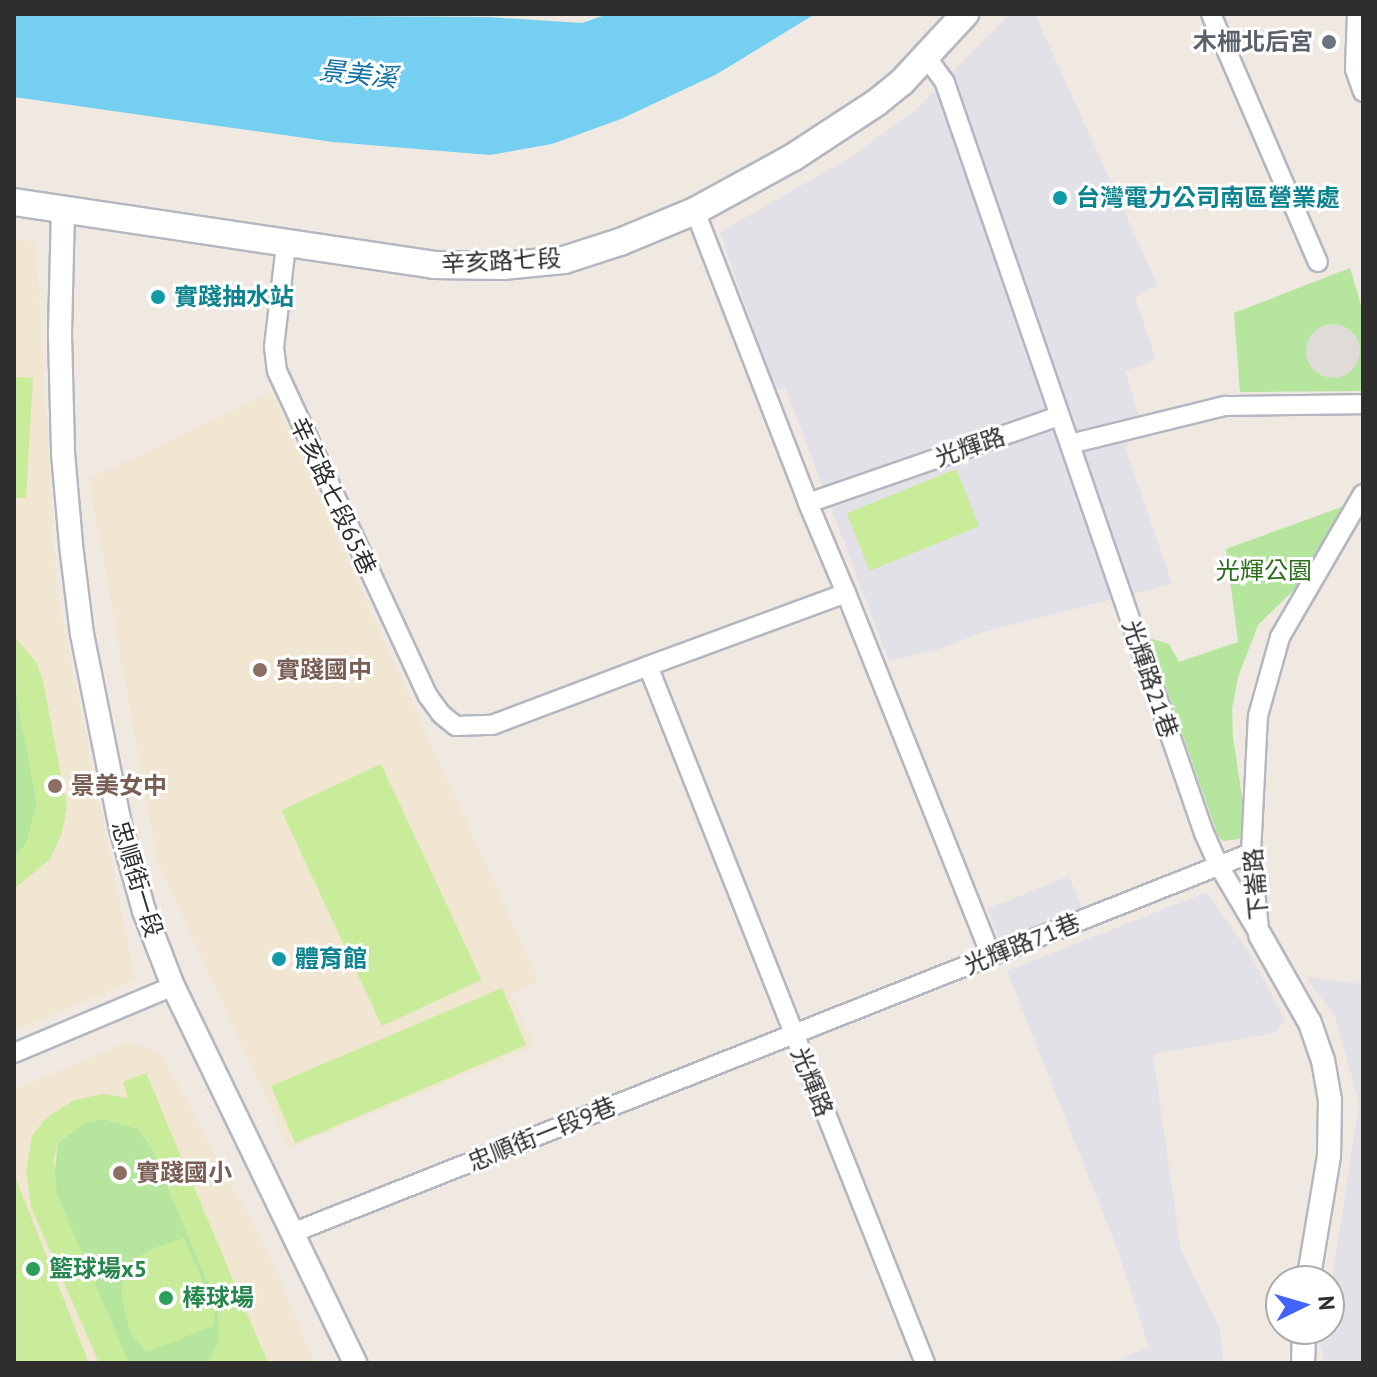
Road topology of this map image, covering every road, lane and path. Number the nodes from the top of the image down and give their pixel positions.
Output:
1 (965, 14) edge
2 (1211, 14) edge
3 (1357, 14) edge
4 (925, 55) junction
5 (1363, 92) edge
6 (14, 202) edge
7 (63, 210) junction
8 (695, 211) junction
9 (286, 245) junction
10 (1318, 262) dead end
11 (1363, 404) edge
12 (1059, 416) junction
13 (1070, 444) junction
14 (1363, 494) edge
15 (808, 503) junction
16 (846, 593) junction
17 (648, 666) junction
18 (1251, 853) junction
19 (1219, 866) junction
20 (1260, 935) junction
21 (991, 956) junction
22 (173, 986) junction
23 (793, 1034) junction
24 (14, 1053) edge
25 (292, 1233) junction
26 (1311, 1265) edge
27 (355, 1363) edge
28 (925, 1363) edge

1 - 4 main road, 辛亥路七段
2 - 10 street
3 - 5 street
4 - 8 main road, 辛亥路七段
4 - 12 street
6 - 7 main road, 辛亥路七段
7 - 9 main road, 辛亥路七段
7 - 22 street, 忠順街一段
8 - 9 main road, 辛亥路七段
8 - 15 street
9 - 17 street, 辛亥路七段65巷
11 - 13 street
12 - 13 street, 光輝路21巷
12 - 15 street, 光輝路
13 - 19 street, 光輝路21巷
14 - 18 street, 下崙路
15 - 16 street
16 - 17 street
16 - 21 street
17 - 23 street, 光輝路
18 - 19 street, 光輝路71巷
18 - 20 street, 下崙路
19 - 20 street, 光輝路21巷
19 - 21 street, 光輝路71巷
20 - 26 street, 下崙路
21 - 23 street, 光輝路71巷
22 - 24 street
22 - 25 street, 忠順街一段
23 - 25 street, 忠順街一段9巷
23 - 28 street, 光輝路
25 - 27 street, 忠順街一段

